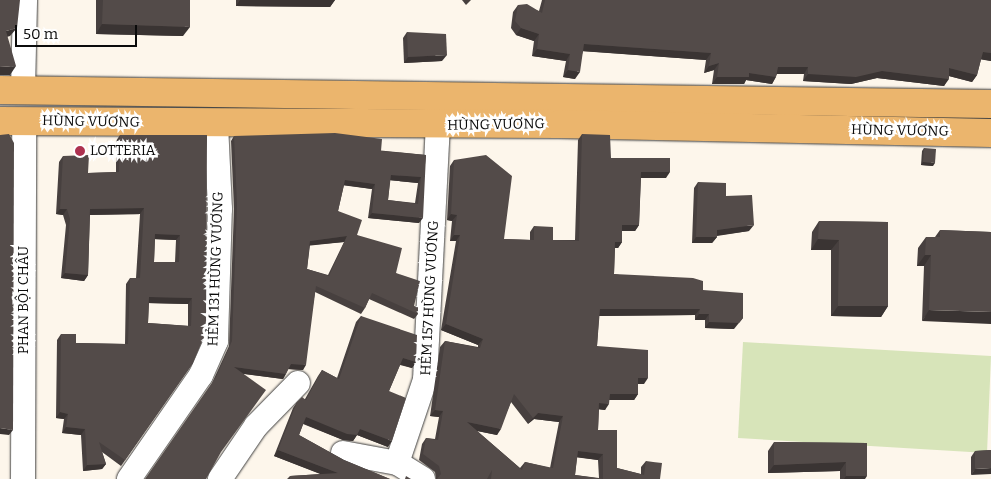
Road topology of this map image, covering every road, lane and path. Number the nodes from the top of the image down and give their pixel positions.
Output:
1 (25, 0) edge
2 (12, 90) edge
3 (467, 96) junction
4 (991, 104) edge
5 (12, 121) edge
6 (466, 124) junction
7 (216, 125) junction
8 (438, 126) junction
9 (991, 133) edge
10 (298, 383) dead end
11 (343, 453) dead end
12 (397, 463) junction
13 (23, 479) edge
14 (129, 479) edge
15 (220, 479) edge
16 (423, 479) edge

1 - 2 street
2 - 3 main road, HÙNG VƯƠNG
2 - 5 main road
3 - 4 main road, HÙNG VƯƠNG
3 - 6 main road
5 - 7 main road, HÙNG VƯƠNG
5 - 13 street, PHAN BỘI CHÂU
6 - 8 main road, HÙNG VƯƠNG
6 - 9 main road, HÙNG VƯƠNG
7 - 8 main road, HÙNG VƯƠNG
7 - 14 street, HẺM 131 HÙNG VƯƠNG
8 - 12 street, HẺM 157 HÙNG VƯƠNG
10 - 15 street
11 - 12 street
12 - 16 street

